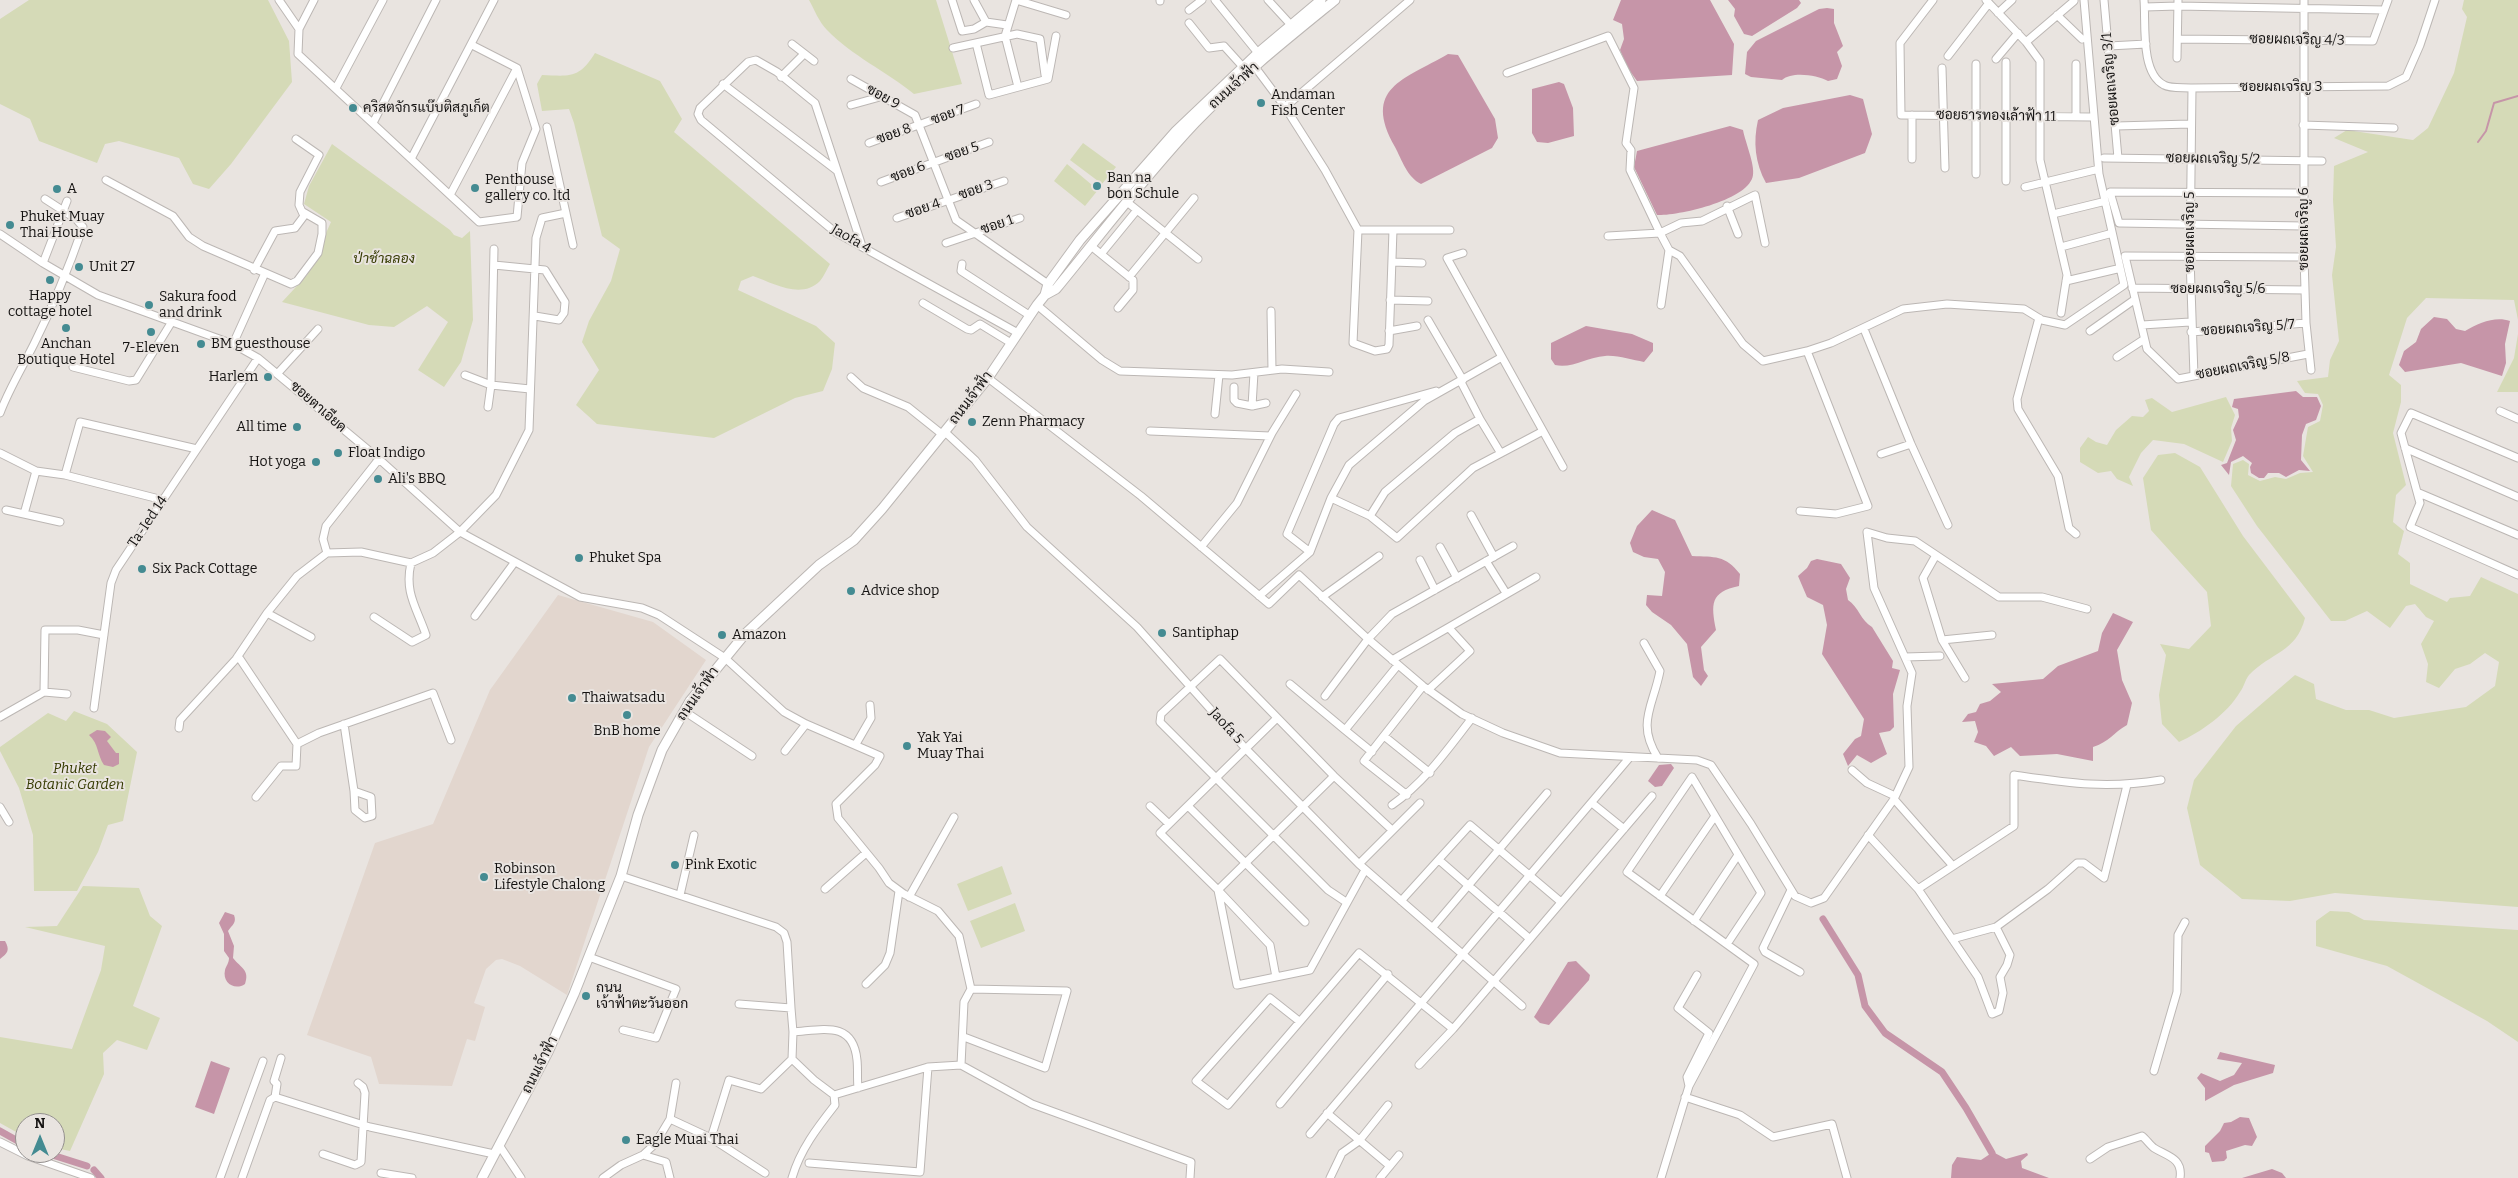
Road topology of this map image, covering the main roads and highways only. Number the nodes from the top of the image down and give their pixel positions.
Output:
1 (1321, 0) edge
2 (1335, 0) edge
3 (1045, 295) junction
4 (482, 1178) edge

1 - 3 main road, ถนนเจ้าฟ้า
2 - 3 main road, ถนนเจ้าฟ้า
3 - 4 main road, ถนนเจ้าฟ้า

